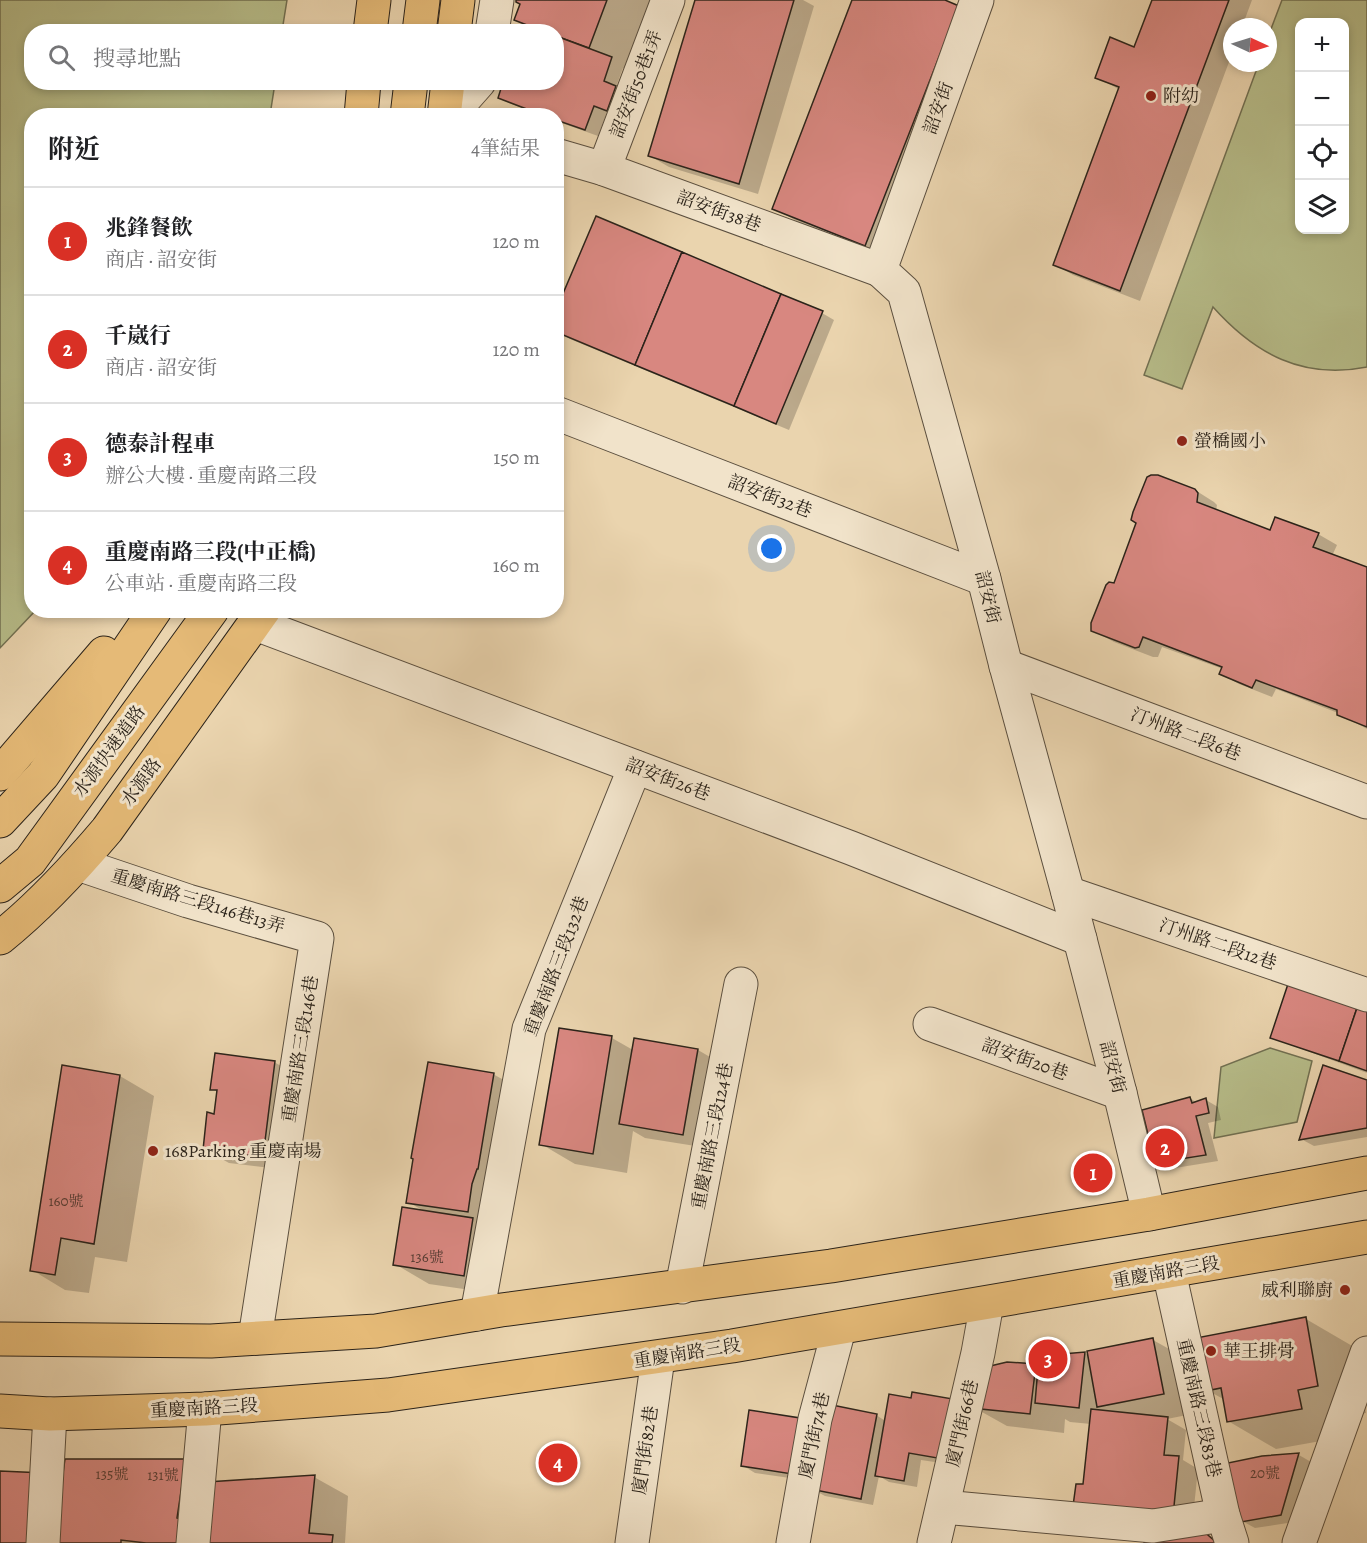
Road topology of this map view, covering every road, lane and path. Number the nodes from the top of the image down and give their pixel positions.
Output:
1 (374, 0) edge
2 (423, 0) edge
3 (458, 0) edge
4 (497, 0) edge
5 (668, 0) edge
6 (977, 0) edge
7 (371, 24) edge
8 (420, 24) edge
9 (455, 24) edge
10 (493, 24) edge
11 (363, 90) edge
12 (410, 90) edge
13 (447, 90) edge
14 (472, 90) edge
15 (362, 108) edge
16 (407, 108) edge
17 (445, 108) edge
18 (456, 108) edge
19 (564, 157) edge
20 (604, 169) junction
21 (880, 270) junction
22 (564, 416) edge
23 (984, 579) junction
24 (134, 618) edge
25 (150, 618) edge
26 (206, 618) edge
27 (259, 618) edge
28 (262, 618) edge
29 (1006, 666) junction
30 (635, 767) junction
31 (0, 774) edge
32 (1367, 802) edge
33 (0, 821) edge
34 (78, 864) junction
35 (0, 886) edge
36 (1068, 893) junction
37 (0, 938) edge
38 (317, 938) joint
39 (1080, 939) junction
40 (741, 984) dead end
41 (1367, 995) edge
42 (930, 1024) dead end
43 (1120, 1093) junction
44 (1367, 1173) edge
45 (1149, 1214) junction
46 (1367, 1237) edge
47 (1169, 1272) junction
48 (682, 1287) junction
49 (987, 1303) junction
50 (477, 1314) junction
51 (839, 1329) junction
52 (255, 1338) junction
53 (0, 1339) edge
54 (1367, 1353) edge
55 (658, 1358) junction
56 (205, 1409) junction
57 (0, 1411) edge
58 (50, 1414) junction
59 (943, 1507) junction
60 (1227, 1529) edge
61 (43, 1543) edge
62 (193, 1543) edge
63 (632, 1543) edge
64 (793, 1543) edge
65 (934, 1543) edge
66 (1299, 1543) edge

1 - 7 main road
2 - 8 main road
3 - 9 main road
4 - 10 street
5 - 20 street, 詔安街50巷1弄
6 - 21 street, 詔安街
11 - 15 main road
12 - 16 main road
13 - 17 main road
14 - 18 street
19 - 20 street, 詔安街38巷
20 - 21 street, 詔安街38巷
21 - 23 street, 詔安街
22 - 23 street, 詔安街32巷
23 - 29 street, 詔安街
24 - 31 main road
25 - 33 main road
26 - 35 main road, 水源快速道路
27 - 34 main road, 水源路
28 - 30 street, 詔安街26巷
29 - 32 street, 汀州路二段6巷
29 - 36 street, 詔安街
30 - 39 street, 詔安街26巷
30 - 50 street, 重慶南路三段132巷
34 - 37 main road, 水源路
34 - 38 street, 重慶南路三段146巷13弄
36 - 39 street, 詔安街
36 - 41 street, 汀州路二段12巷
38 - 52 street, 重慶南路三段146巷
39 - 43 street, 詔安街
40 - 48 street, 重慶南路三段124巷
42 - 43 street, 詔安街20巷
43 - 45 street, 詔安街
44 - 45 main road
45 - 48 main road
46 - 47 main road, 重慶南路三段
47 - 49 main road, 重慶南路三段
47 - 60 street, 重慶南路三段83巷
48 - 50 main road
49 - 51 main road, 重慶南路三段
49 - 59 street, 廈門街66巷
50 - 52 main road
51 - 55 main road, 重慶南路三段
51 - 64 street, 廈門街74巷
52 - 53 main road
54 - 66 street
55 - 56 main road, 重慶南路三段
55 - 63 street, 廈門街82巷
56 - 58 main road, 重慶南路三段
56 - 62 street
57 - 58 main road, 重慶南路三段
58 - 61 street
59 - 60 street
59 - 65 street, 廈門街66巷

